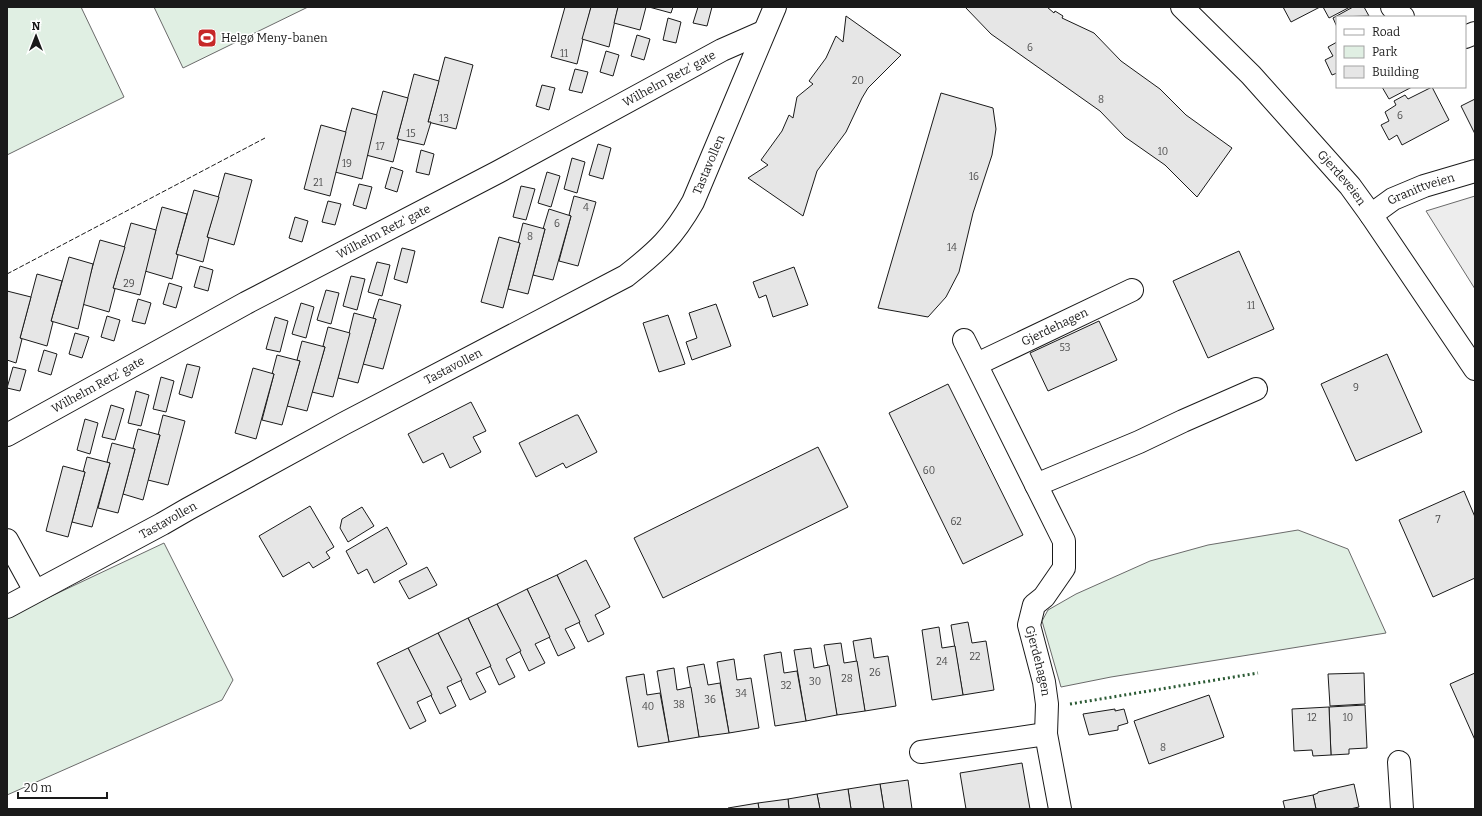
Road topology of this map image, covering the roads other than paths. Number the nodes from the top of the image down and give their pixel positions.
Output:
1 (775, 7) edge
2 (1182, 7) edge
3 (1392, 7) edge
4 (1402, 16) edge
5 (763, 32) junction
6 (1475, 171) edge
7 (1372, 214) junction
8 (1132, 290) dead end
9 (964, 340) dead end
10 (977, 364) junction
11 (1475, 369) edge
12 (1256, 389) dead end
13 (7, 436) edge
14 (1036, 485) junction
15 (7, 540) edge
16 (35, 592) junction
17 (7, 607) edge
18 (1046, 734) junction
19 (921, 752) dead end
20 (1399, 762) dead end
21 (1060, 809) edge
22 (1402, 809) edge

1 - 5 street, Tastavollen
2 - 7 street, Gjerdeveien
3 - 4 street
5 - 13 street, Wilhelm Retz' gate
5 - 16 street, Tastavollen
6 - 7 street, Granittveien
7 - 11 street, Gjerdeveien
8 - 10 street, Gjerdehagen
9 - 10 street, Gjerdehagen
10 - 14 street, Gjerdehagen
12 - 14 street
14 - 18 street, Gjerdehagen
15 - 16 street
16 - 17 street, Tastavollen
18 - 19 street
18 - 21 street, Gjerdehagen
20 - 22 street

